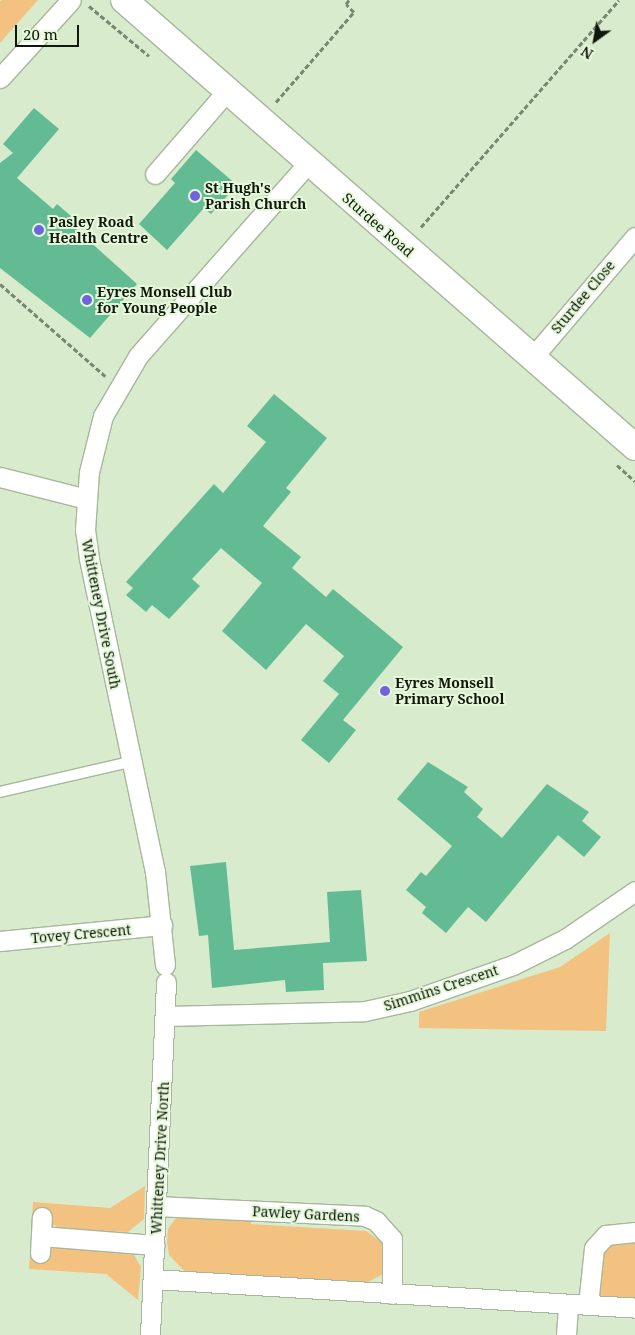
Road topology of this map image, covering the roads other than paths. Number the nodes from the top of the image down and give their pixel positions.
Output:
1 (70, 0) edge
2 (124, 0) edge
3 (0, 78) edge
4 (226, 91) junction
5 (308, 164) junction
6 (156, 174) dead end
7 (635, 237) edge
8 (532, 358) junction
9 (635, 447) edge
10 (0, 477) edge
11 (86, 498) junction
12 (130, 762) junction
13 (0, 792) edge
14 (635, 891) edge
15 (162, 925) junction
16 (0, 941) edge
17 (166, 973) joint
18 (166, 1016) junction
19 (156, 1206) junction
20 (42, 1217) dead end
21 (635, 1232) edge
22 (155, 1245) junction
23 (153, 1279) junction
24 (392, 1294) junction
25 (568, 1304) junction
26 (588, 1305) junction
27 (635, 1308) edge
28 (150, 1335) edge
29 (566, 1335) edge

1 - 3 street
2 - 4 street, Sturdee Road
4 - 5 street, Sturdee Road
4 - 6 street
5 - 8 street, Sturdee Road
5 - 11 street, Whitteney Drive South
7 - 8 street, Sturdee Close
8 - 9 street, Sturdee Road
10 - 11 street
11 - 12 street, Whitteney Drive South
12 - 13 lane
12 - 15 street, Whitteney Drive South
14 - 18 street, Simmins Crescent
15 - 16 street, Tovey Crescent
15 - 17 street, Whitteney Drive South
17 - 18 street, Whitteney Drive North
18 - 19 street, Whitteney Drive North
19 - 22 street, Whitteney Drive North
19 - 24 street, Pawley Gardens
20 - 22 street
21 - 26 street
22 - 23 street, Whitteney Drive North
23 - 24 street
23 - 28 street, Whitteney Drive North
24 - 25 street
25 - 26 street
25 - 29 street
26 - 27 street

